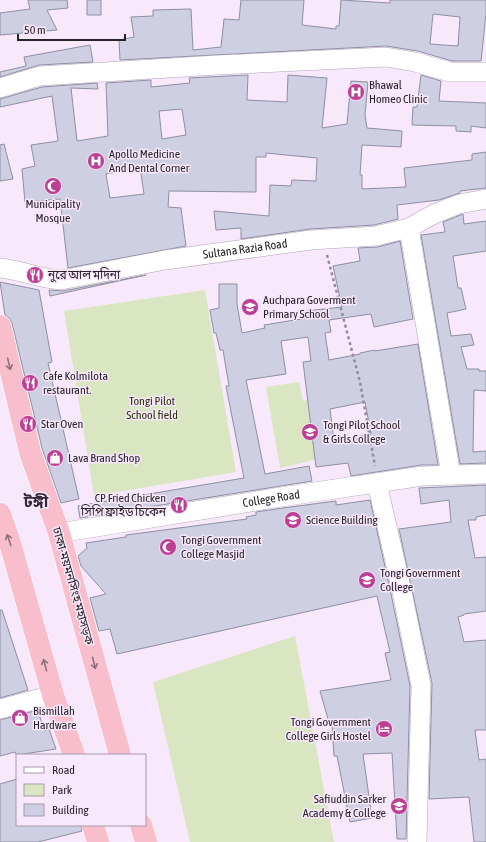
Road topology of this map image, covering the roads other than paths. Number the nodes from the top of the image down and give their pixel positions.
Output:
1 (486, 72) edge
2 (0, 88) edge
3 (486, 199) edge
4 (409, 228) junction
5 (0, 268) edge
6 (0, 326) edge
7 (486, 474) edge
8 (451, 475) junction
9 (377, 483) junction
10 (0, 514) edge
11 (58, 533) junction
12 (53, 695) junction
13 (0, 709) edge
14 (74, 754) edge
15 (120, 754) edge
16 (93, 826) edge
17 (141, 826) edge
18 (98, 842) edge
19 (146, 842) edge
20 (417, 842) edge

1 - 2 street
3 - 4 street, Sultana Razia Road
4 - 5 street, Sultana Razia Road
4 - 8 street
6 -> 11 highway, ঢাকা-ময়মনসিংহ মহাসড়ক
7 - 8 street, College Road
8 - 9 street, College Road
9 - 11 street, College Road
9 - 20 street
12 -> 10 highway
11 -> 15 highway, ঢাকা-ময়মনসিংহ মহাসড়ক
12 - 13 street
12 - 14 highway
16 - 18 highway
17 - 19 highway

